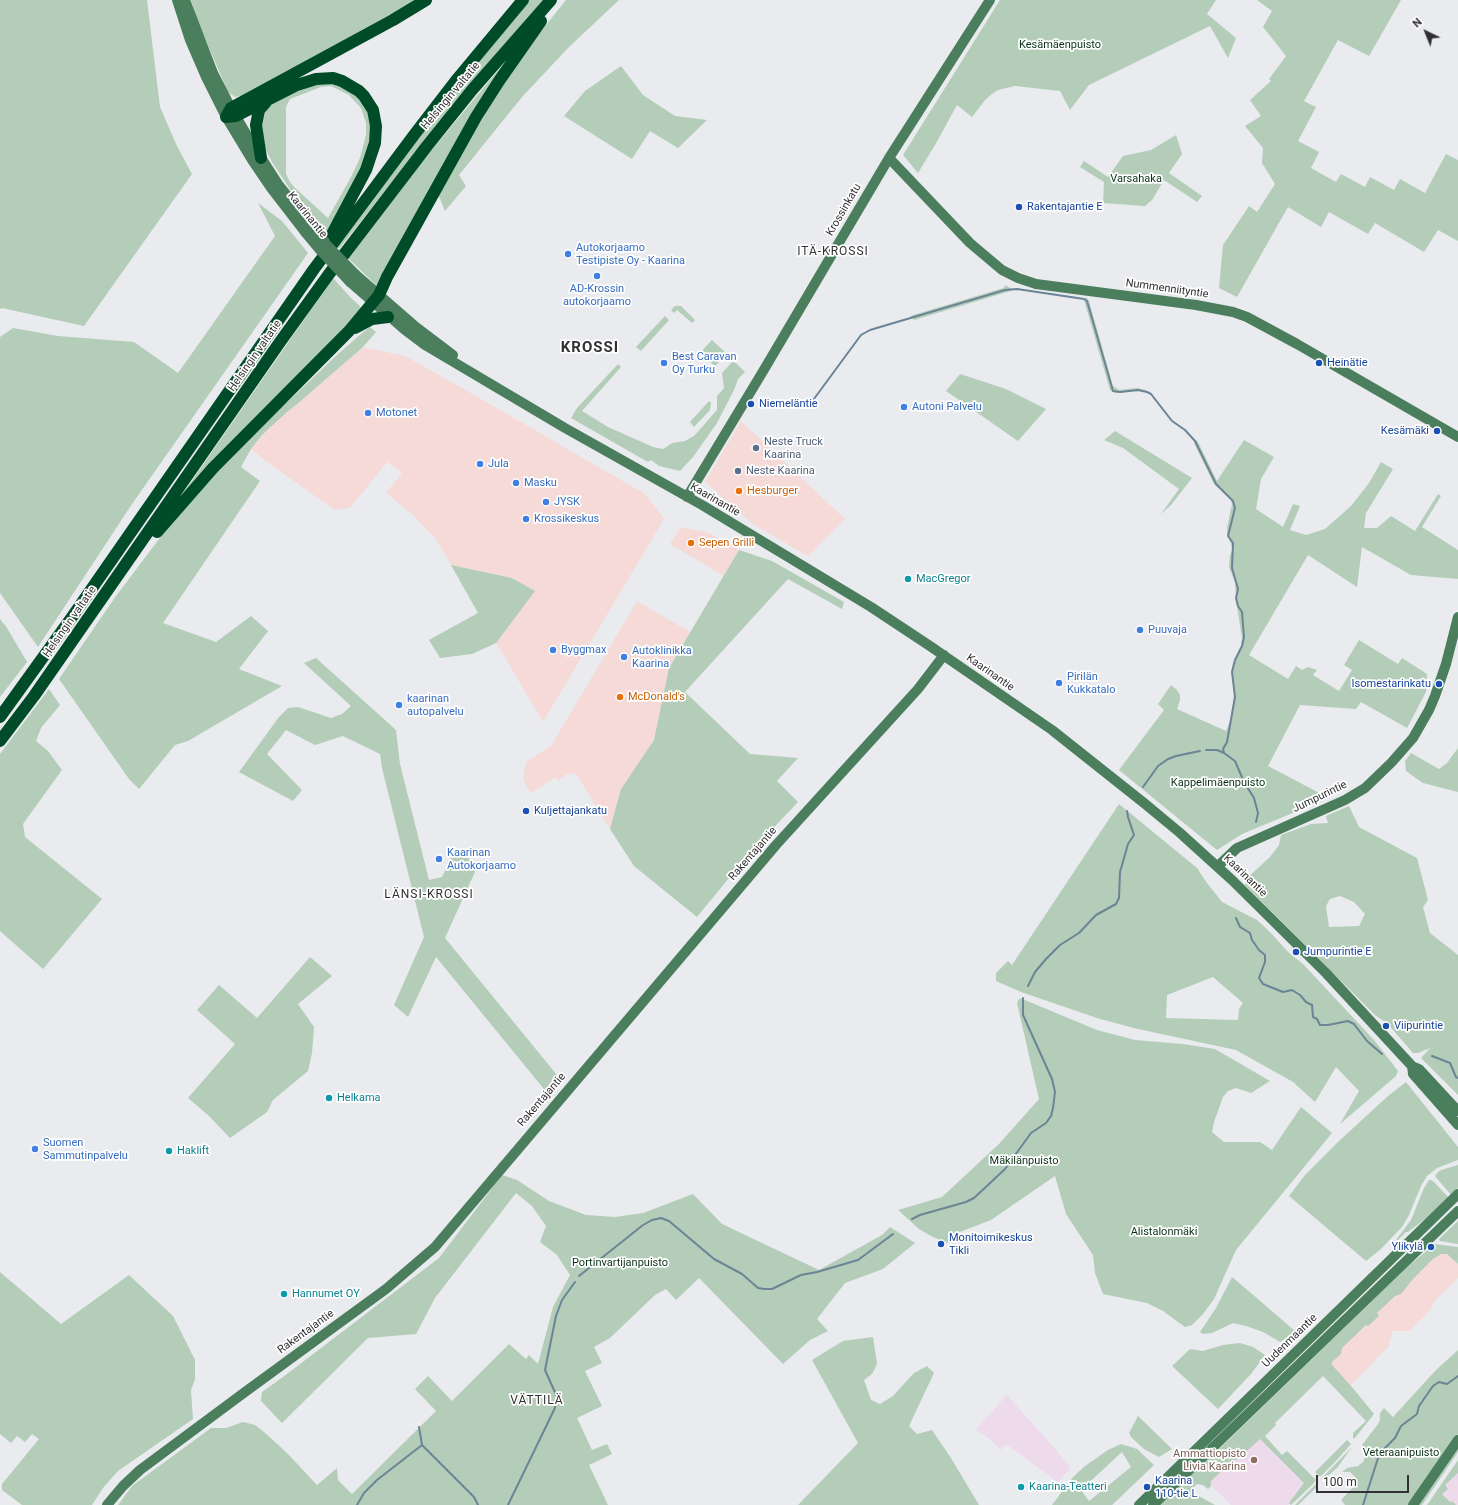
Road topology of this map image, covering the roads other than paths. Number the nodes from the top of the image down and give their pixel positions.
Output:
1 (177, 0) edge
2 (185, 0) edge
3 (426, 0) edge
4 (523, 0) edge
5 (551, 0) edge
6 (556, 0) edge
7 (990, 0) edge
8 (266, 102) junction
9 (231, 114) junction
10 (261, 158) junction
11 (889, 158) junction
12 (307, 228) junction
13 (314, 269) junction
14 (376, 299) junction
15 (388, 317) junction
16 (349, 331) junction
17 (491, 383) junction
18 (1458, 437) edge
19 (686, 497) junction
20 (128, 564) junction
21 (1458, 617) edge
22 (944, 655) junction
23 (0, 717) edge
24 (0, 741) edge
25 (1218, 866) junction
26 (1412, 1066) junction
27 (1458, 1111) edge
28 (1458, 1125) edge
29 (1458, 1194) edge
30 (1458, 1211) edge
31 (1458, 1440) edge
32 (107, 1505) edge
33 (1139, 1505) edge
34 (1153, 1505) edge
35 (1414, 1505) edge

1 - 9 main road, Kaarinantie
2 - 9 main road, Kaarinantie
3 - 9 highway
4 - 13 highway, Helsingin valtatie
5 - 20 highway, Helsingin valtatie
6 - 14 highway
7 - 11 main road, Krossinkatu
8 - 9 highway
8 - 10 highway
8 - 13 highway
9 - 10 main road, Kaarinantie
9 - 12 main road, Kaarinantie
10 - 12 main road, Kaarinantie
11 - 18 main road, Nummenniityntie
11 - 19 main road, Krossinkatu
12 - 14 main road, Kaarinantie, bridge
13 - 23 highway, Helsingin valtatie
14 - 15 main road, Kaarinantie
14 - 16 highway
14 - 17 main road, Kaarinantie
15 - 16 highway
15 - 17 main road, Kaarinantie
16 - 20 highway
17 - 19 main road, Kaarinantie
19 - 22 main road, Kaarinantie
20 - 24 highway, Helsingin valtatie
21 - 25 main road, Jumpurintie
22 - 25 main road, Kaarinantie
22 - 32 main road, Rakentajantie
25 - 26 main road, Kaarinantie
26 - 27 main road, Kaarinantie
26 - 28 main road, Kaarinantie
29 - 33 main road, Uudenmaantie
30 - 34 main road
31 - 35 main road

